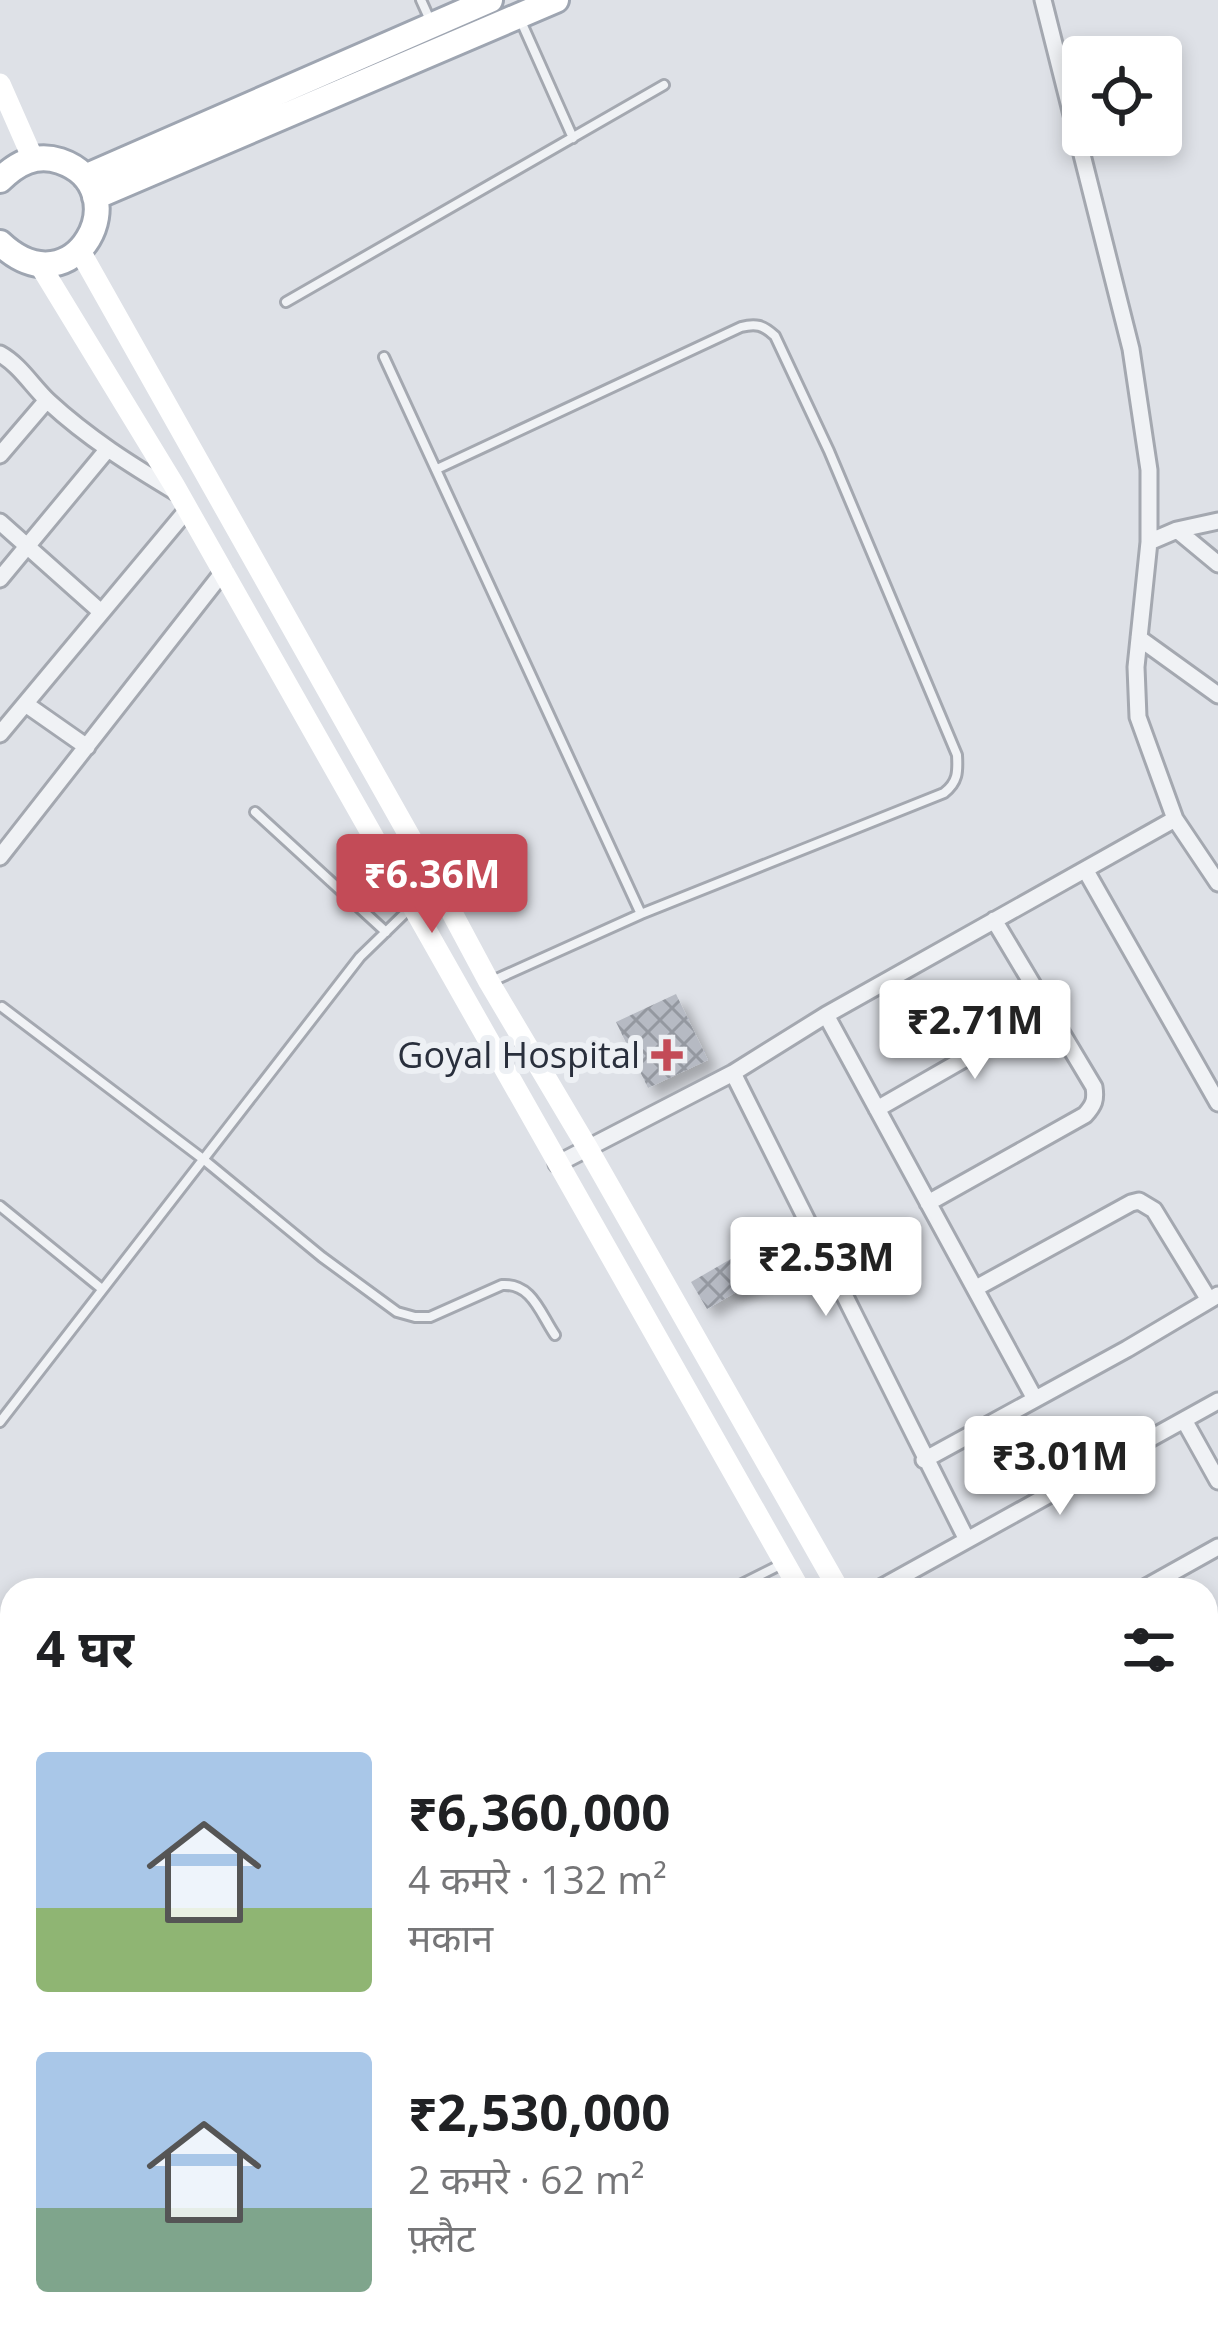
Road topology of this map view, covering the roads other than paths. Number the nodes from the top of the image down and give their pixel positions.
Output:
1 (421, 0) edge
2 (490, 0) edge
3 (556, 0) edge
4 (1043, 0) edge
5 (519, 16) junction
6 (432, 24) junction
7 (0, 84) edge
8 (664, 85) dead end
9 (573, 138) junction
10 (33, 159) junction
11 (0, 178) edge
12 (90, 187) junction
13 (0, 244) edge
14 (80, 251) junction
15 (40, 266) junction
16 (286, 302) dead end
17 (1, 354) edge
18 (384, 357) dead end
19 (47, 400) junction
20 (106, 450) junction
21 (0, 455) edge
22 (437, 469) junction
23 (183, 502) junction
24 (1218, 520) edge
25 (0, 522) edge
26 (1177, 530) junction
27 (1149, 542) junction
28 (27, 546) junction
29 (1218, 564) edge
30 (223, 572) junction
31 (0, 579) edge
32 (101, 612) junction
33 (1139, 638) junction
34 (316, 671) junction
35 (289, 688) junction
36 (1218, 695) edge
37 (27, 705) junction
38 (0, 734) edge
39 (87, 747) junction
40 (255, 812) dead end
41 (1175, 819) junction
42 (0, 856) edge
43 (1086, 871) junction
44 (436, 883) junction
45 (1218, 884) edge
46 (412, 906) junction
47 (641, 914) junction
48 (994, 920) junction
49 (386, 932) junction
50 (489, 982) junction
51 (2, 1007) edge
52 (1048, 1011) junction
53 (826, 1015) junction
54 (734, 1073) junction
55 (1218, 1103) edge
56 (877, 1109) junction
57 (587, 1147) junction
58 (203, 1159) junction
59 (557, 1165) junction
60 (928, 1203) junction
61 (0, 1206) edge
62 (976, 1288) junction
63 (102, 1289) junction
64 (1214, 1298) edge
65 (555, 1336) dead end
66 (1035, 1399) junction
67 (1218, 1401) edge
68 (1184, 1420) junction
69 (0, 1423) edge
70 (924, 1460) junction
71 (1218, 1481) edge
72 (967, 1540) junction
73 (1218, 1546) edge
74 (784, 1563) junction
75 (754, 1578) edge
76 (793, 1578) edge
77 (831, 1578) edge
78 (899, 1578) edge
79 (1163, 1578) edge

1 - 6 lane
2 - 6 main road
3 - 5 main road
4 - 27 street
5 - 9 lane
5 - 12 main road
6 - 12 main road
7 - 10 main road
8 - 9 lane
9 - 16 lane
10 - 11 main road
10 - 12 main road
12 - 14 main road
13 - 15 main road
14 - 15 main road
14 - 34 main road
15 - 23 main road
17 - 19 street
18 - 22 lane
19 - 20 street
19 - 21 street
20 - 23 street
20 - 28 street
22 - 47 lane
22 - 47 lane
23 - 30 main road
23 - 32 street
24 - 26 street
25 - 28 street
26 - 27 street
26 - 29 street
27 - 33 street
28 - 31 street
28 - 32 street
30 - 35 main road
30 - 39 street
32 - 37 street
33 - 36 street
33 - 41 street
34 - 35 main road
34 - 44 main road
35 - 46 main road
37 - 38 street
37 - 39 street
39 - 42 street
40 - 49 lane
41 - 43 street
41 - 45 street
43 - 48 street
43 - 55 street
44 - 46 lane
44 - 50 main road
46 - 49 lane
46 - 59 main road
47 - 50 lane
48 - 52 street
48 - 53 street
49 - 58 lane
50 - 57 main road
51 - 58 lane
52 - 56 street
52 - 60 street
53 - 54 street
53 - 56 street
54 - 57 street
54 - 70 street
56 - 60 street
57 - 59 street
57 - 77 main road
58 - 63 lane
58 - 65 lane
59 - 74 main road
60 - 62 street
61 - 63 lane
62 - 64 street
62 - 66 street
63 - 69 lane
64 - 66 street
66 - 70 street
67 - 68 street
68 - 71 street
68 - 72 street
70 - 72 street
72 - 78 street
73 - 79 street
74 - 75 lane
74 - 76 main road

